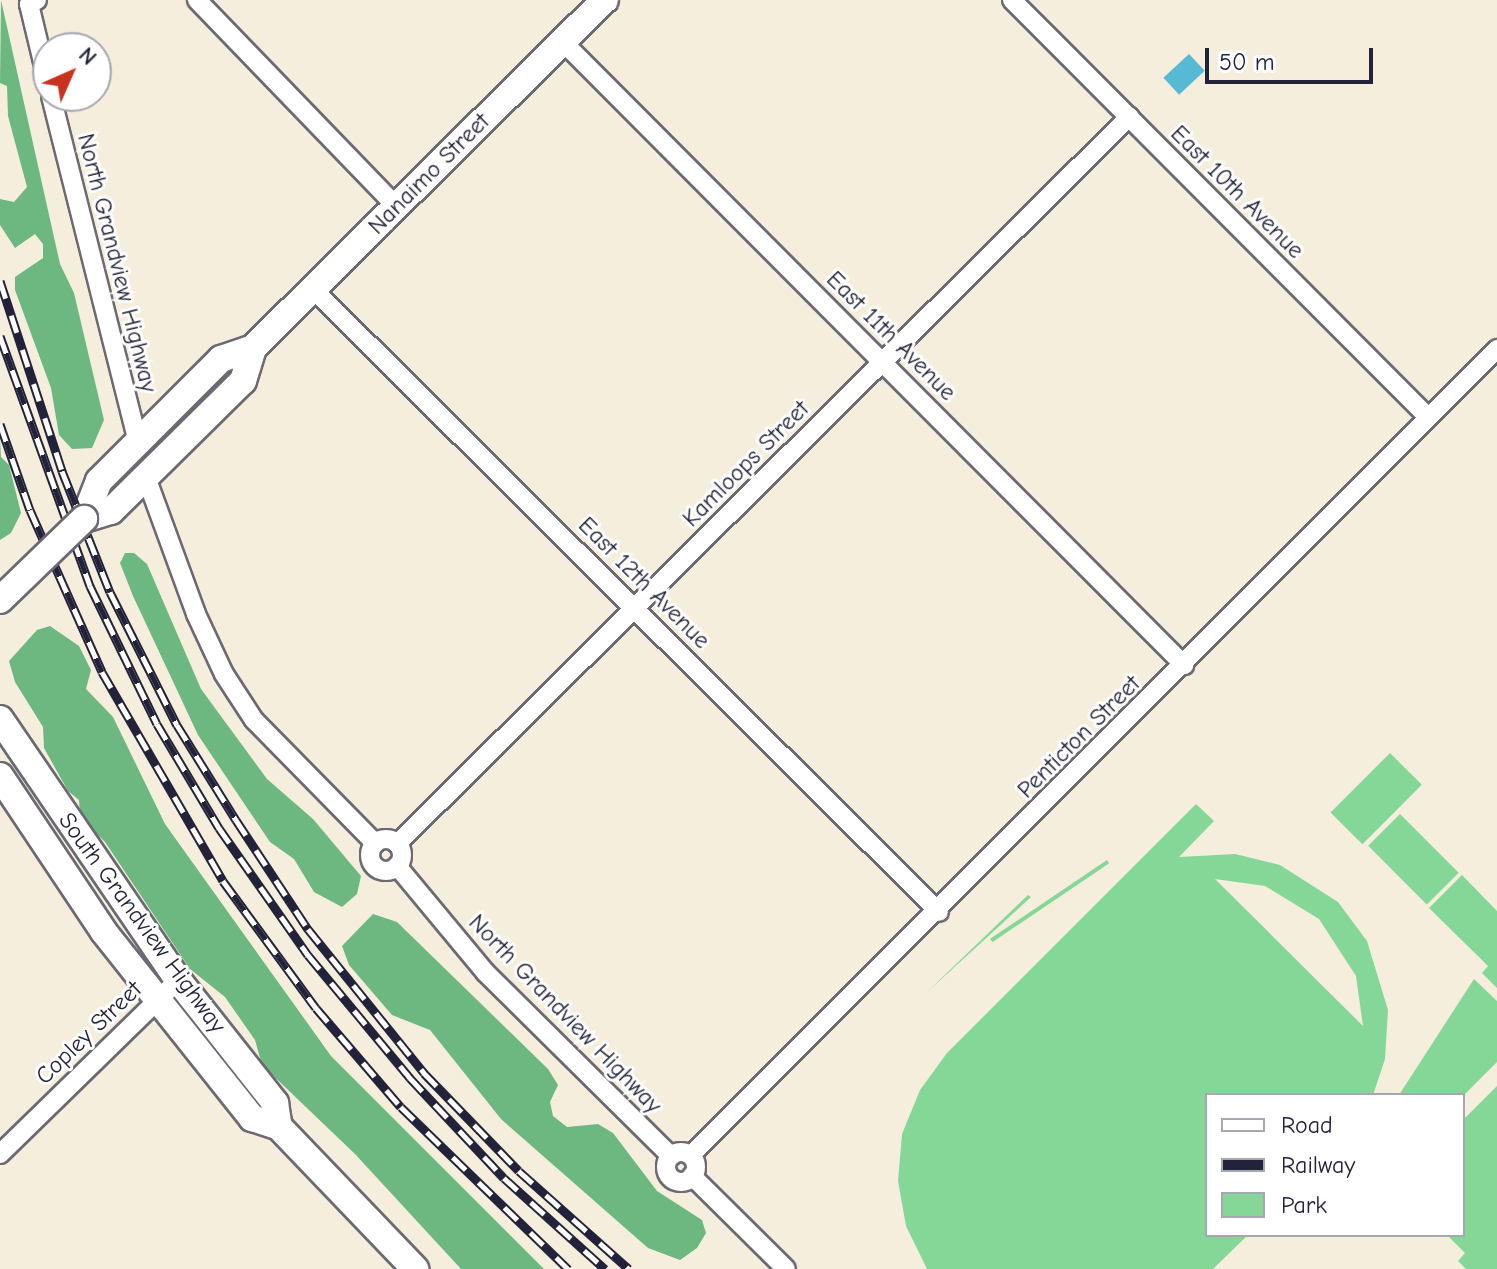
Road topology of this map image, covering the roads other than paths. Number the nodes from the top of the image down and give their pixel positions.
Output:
1 (197, 0) edge
2 (605, 0) edge
3 (1012, 0) edge
4 (33, 2) edge
5 (39, 32) edge
6 (563, 42) junction
7 (55, 112) edge
8 (1129, 117) junction
9 (396, 206) junction
10 (313, 289) junction
11 (253, 348) junction
12 (1497, 349) edge
13 (883, 361) junction
14 (1428, 417) junction
15 (138, 442) junction
16 (146, 477) junction
17 (84, 519) junction
18 (0, 600) edge
19 (636, 609) junction
20 (1184, 665) junction
21 (0, 719) edge
22 (0, 776) edge
23 (375, 843) junction
24 (397, 844) junction
25 (397, 866) junction
26 (939, 912) junction
27 (178, 980) junction
28 (156, 1002) junction
29 (279, 1127) junction
30 (0, 1154) edge
31 (691, 1155) junction
32 (671, 1156) junction
33 (692, 1176) junction
34 (415, 1269) edge
35 (786, 1269) edge

1 - 9 street
2 - 6 main road, Nanaimo Street
3 - 8 street, East 10th Avenue
4 - 5 street
6 - 9 main road, Nanaimo Street
6 - 13 street, East 11th Avenue
7 - 15 street, North Grandview Highway
8 - 13 street, Kamloops Street
8 - 14 street, East 10th Avenue
9 - 10 main road, Nanaimo Street
10 - 11 main road, Nanaimo Street
10 - 19 street, East 12th Avenue
11 - 15 main road, Nanaimo Street
11 - 16 main road, Nanaimo Street
12 - 14 street, Penticton Street
13 - 19 street, Kamloops Street
13 - 20 street, East 11th Avenue
14 - 20 street, Penticton Street
15 - 17 main road, Nanaimo Street
16 - 17 main road, Nanaimo Street
16 - 23 street
17 - 18 main road, Nanaimo Street, bridge
19 - 24 street, Kamloops Street
19 - 26 street, East 12th Avenue
20 - 26 street, Penticton Street
21 - 27 main road, South Grandview Highway
22 - 28 main road, South Grandview Highway
23 - 24 street
23 - 25 street
24 - 25 street
25 - 32 street, North Grandview Highway
26 - 31 street, Penticton Street
27 - 28 street, Copley Street
27 - 29 main road, South Grandview Highway
28 - 29 main road, South Grandview Highway
28 - 30 street, Copley Street
29 - 34 main road, South Grandview Highway
31 - 32 street
31 - 33 street
32 - 33 street
33 - 35 street

